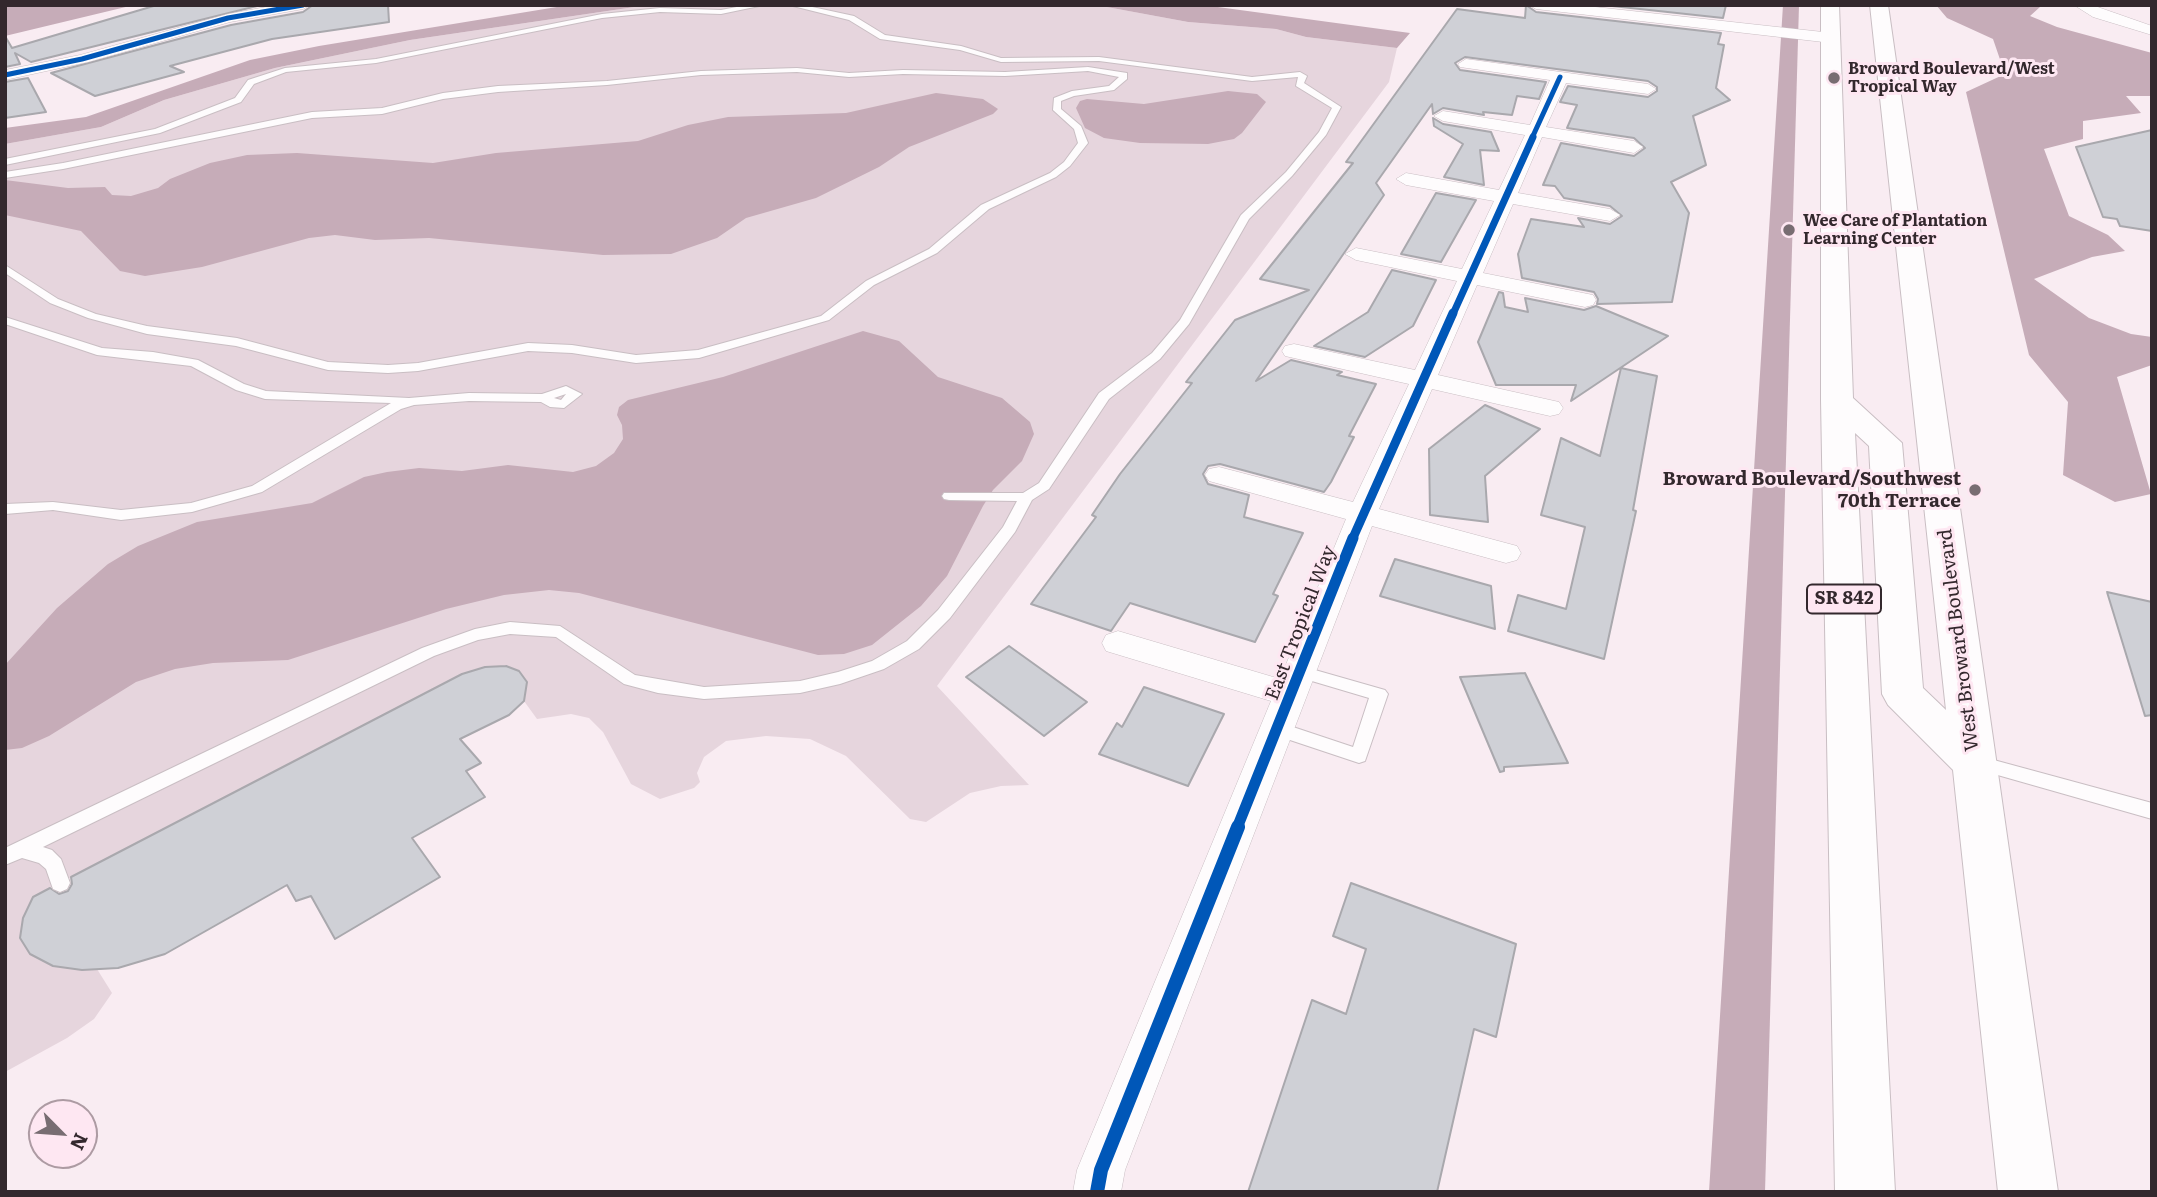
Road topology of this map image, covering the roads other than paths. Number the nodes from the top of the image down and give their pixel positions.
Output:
1 (303, 5) edge
2 (761, 5) edge
3 (792, 5) edge
4 (1536, 5) edge
5 (1879, 5) edge
6 (2081, 5) edge
7 (2152, 32) edge
8 (1830, 38) edge
9 (1886, 63) junction
10 (1466, 64) dead end
11 (5, 75) edge
12 (1560, 77) junction
13 (1648, 89) dead end
14 (1443, 116) dead end
15 (1535, 131) junction
16 (1634, 147) dead end
17 (5, 162) edge
18 (5, 175) edge
19 (1406, 179) dead end
20 (1505, 197) junction
21 (1610, 215) dead end
22 (1356, 254) dead end
23 (5, 268) edge
24 (1468, 276) junction
25 (1585, 300) dead end
26 (5, 320) edge
27 (1294, 351) dead end
28 (1420, 380) junction
29 (543, 398) dead end
30 (1837, 400) junction
31 (413, 401) junction
32 (1550, 408) dead end
33 (1219, 475) dead end
34 (949, 496) dead end
35 (1026, 497) junction
36 (5, 509) edge
37 (1362, 515) junction
38 (1506, 553) dead end
39 (1118, 643) dead end
40 (1290, 699) junction
41 (1973, 762) junction
42 (2152, 811) edge
43 (13, 854) edge
44 (60, 883) dead end
45 (1097, 1192) edge
46 (1865, 1192) edge
47 (2028, 1192) edge

1 - 11 street
2 - 17 lane
3 - 35 lane
4 - 8 street
5 - 9 main road, West Broward Boulevard
6 - 7 street
8 - 9 main road
8 - 30 main road, SR 842
9 - 41 main road, West Broward Boulevard
10 - 12 street
12 - 13 street
12 - 15 street, East Tropical Way
14 - 15 street
15 - 16 street
15 - 20 street, East Tropical Way
18 - 23 lane
19 - 20 street
20 - 21 street
20 - 24 street, East Tropical Way
22 - 24 street
24 - 25 street
24 - 28 street, East Tropical Way
26 - 31 lane
27 - 28 street
28 - 32 street
28 - 37 street, East Tropical Way
29 - 31 lane
30 - 41 main road
30 - 46 main road, SR 842
31 - 36 lane
33 - 37 street
34 - 35 lane
35 - 43 lane
37 - 38 street
37 - 40 street, East Tropical Way
39 - 40 street
40 - 40 lane
40 - 45 street, East Tropical Way
41 - 42 lane
41 - 47 main road, West Broward Boulevard
43 - 44 lane

